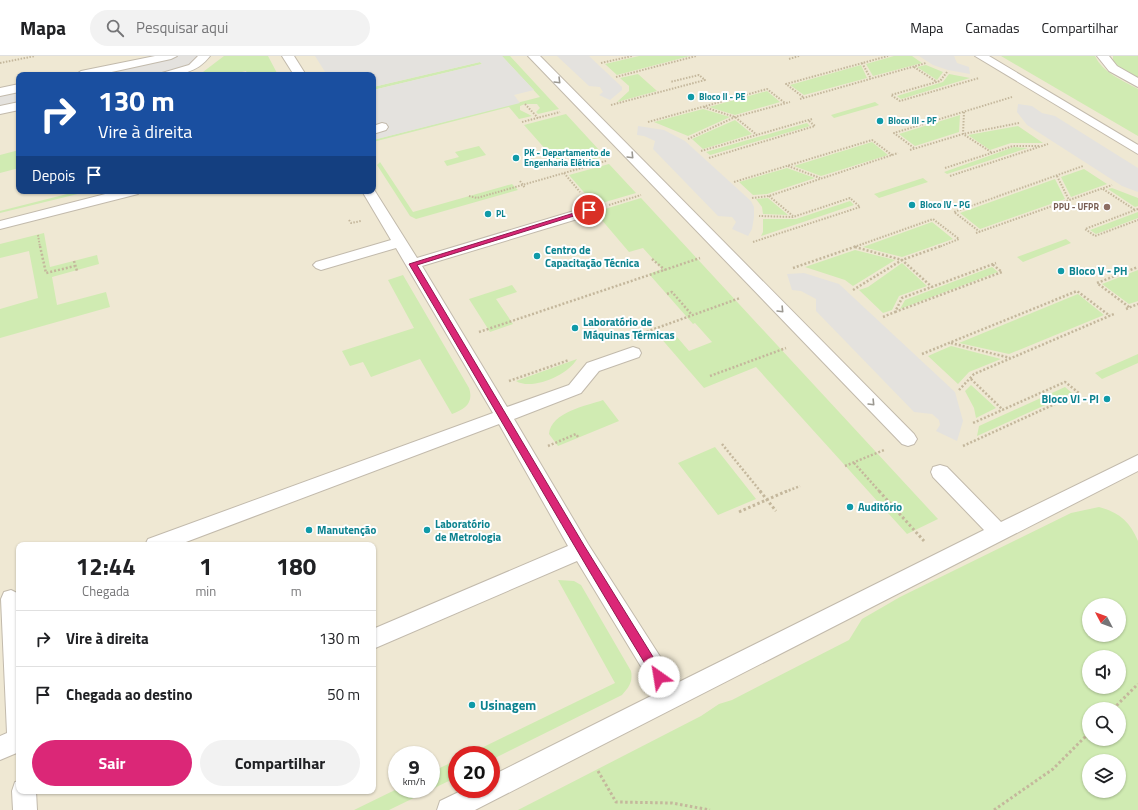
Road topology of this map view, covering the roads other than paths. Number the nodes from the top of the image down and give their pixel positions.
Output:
1 (167, 56) edge
2 (204, 56) edge
3 (288, 56) edge
4 (534, 56) edge
5 (981, 56) edge
6 (1103, 56) edge
7 (95, 72) edge
8 (176, 72) edge
9 (298, 72) edge
10 (1138, 83) edge
11 (16, 89) edge
12 (0, 92) edge
13 (16, 107) edge
14 (0, 110) edge
15 (1138, 150) edge
16 (121, 194) edge
17 (372, 194) edge
18 (589, 210) road end
19 (0, 225) edge
20 (400, 242) junction
21 (413, 264) junction
22 (322, 265) dead end
23 (633, 353) dead end
24 (504, 415) junction
25 (908, 439) dead end
26 (1138, 462) edge
27 (940, 472) dead end
28 (998, 532) junction
29 (163, 542) edge
30 (581, 550) junction
31 (10, 599) edge
32 (376, 638) edge
33 (16, 688) edge
34 (672, 696) junction
35 (16, 741) edge
36 (0, 748) edge
37 (24, 794) edge
38 (25, 810) edge
39 (449, 810) edge

1 - 7 lane
2 - 8 lane
3 - 9 lane
4 -> 25 lane
5 - 15 lane
6 - 10 lane
11 - 12 lane
13 - 14 lane
16 - 19 lane
17 - 20 lane
18 - 21 lane
20 - 21 lane
20 - 22 lane
21 - 24 lane
23 - 24 lane
24 - 29 lane
24 - 30 lane
26 - 28 lane
27 - 28 lane
28 - 34 lane
30 - 32 lane
30 - 34 lane
31 - 33 lane
34 - 39 lane
35 - 36 lane
37 - 38 lane

